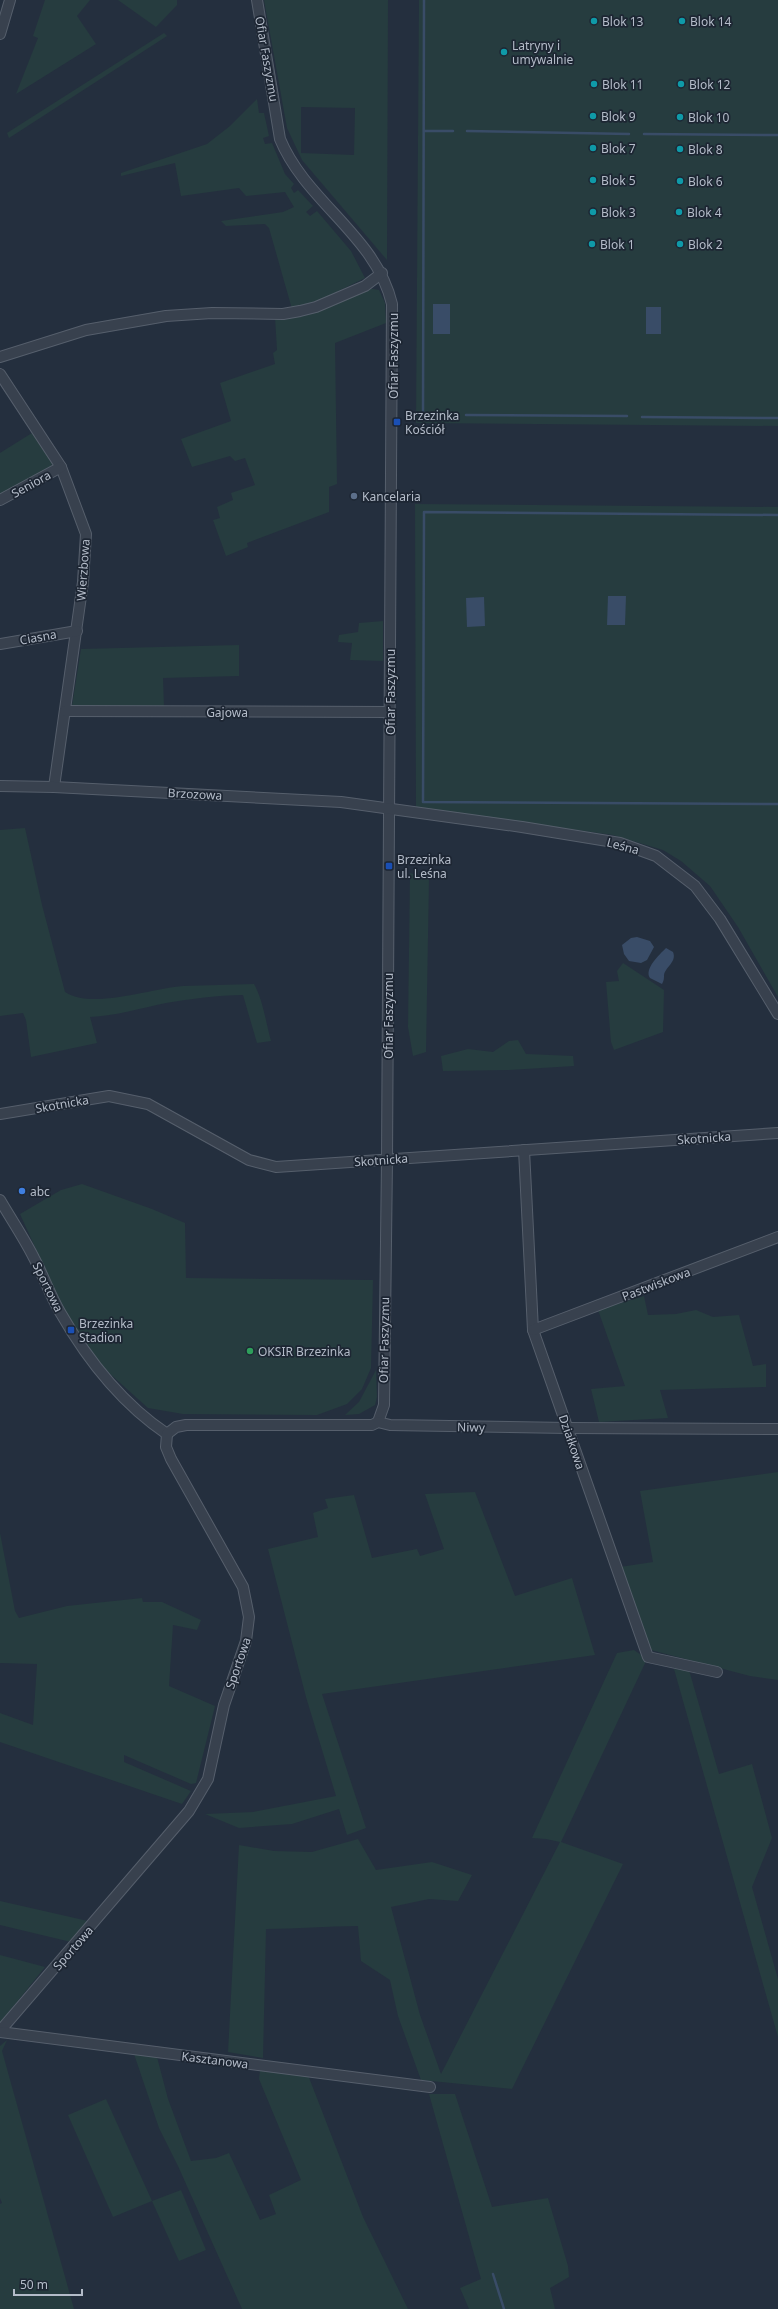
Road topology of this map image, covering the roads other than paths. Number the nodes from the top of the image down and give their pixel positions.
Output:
1 (10, 0) edge
2 (257, 0) edge
3 (0, 34) edge
4 (382, 273) junction
5 (0, 357) edge
6 (0, 374) edge
7 (61, 467) junction
8 (0, 500) edge
9 (77, 631) junction
10 (0, 644) edge
11 (65, 711) junction
12 (389, 712) junction
13 (0, 786) edge
14 (54, 787) junction
15 (390, 810) junction
16 (778, 1014) edge
17 (0, 1114) edge
18 (778, 1133) edge
19 (524, 1150) junction
20 (387, 1160) junction
21 (0, 1200) edge
22 (778, 1237) edge
23 (533, 1330) junction
24 (378, 1422) junction
25 (568, 1428) junction
26 (778, 1429) edge
27 (167, 1434) junction
28 (717, 1672) dead end
29 (0, 2032) edge
30 (430, 2087) dead end

1 - 3 street
2 - 4 street, Ofiar Faszyzmu
4 - 5 street
4 - 12 street, Ofiar Faszyzmu
6 - 7 street, Wierzbowa
7 - 8 street, Seniora
7 - 9 street, Wierzbowa
9 - 10 street, Ciasna
9 - 11 street, Wierzbowa
11 - 12 street, Gajowa
11 - 14 street, Wierzbowa
12 - 15 street, Ofiar Faszyzmu
13 - 14 street, Brzozowa
14 - 15 street, Brzozowa
15 - 16 street, Leśna
15 - 20 street, Ofiar Faszyzmu
17 - 20 street, Skotnicka
18 - 19 street, Skotnicka
19 - 20 street, Skotnicka
19 - 23 street, Działkowa
20 - 24 street, Ofiar Faszyzmu
21 - 27 street, Sportowa
22 - 23 street, Pastwiskowa
23 - 25 street, Działkowa
24 - 25 street, Niwy
24 - 27 street, Niwy
25 - 26 street, Niwy
25 - 28 street, Działkowa
27 - 29 street, Sportowa
29 - 30 street, Kasztanowa

